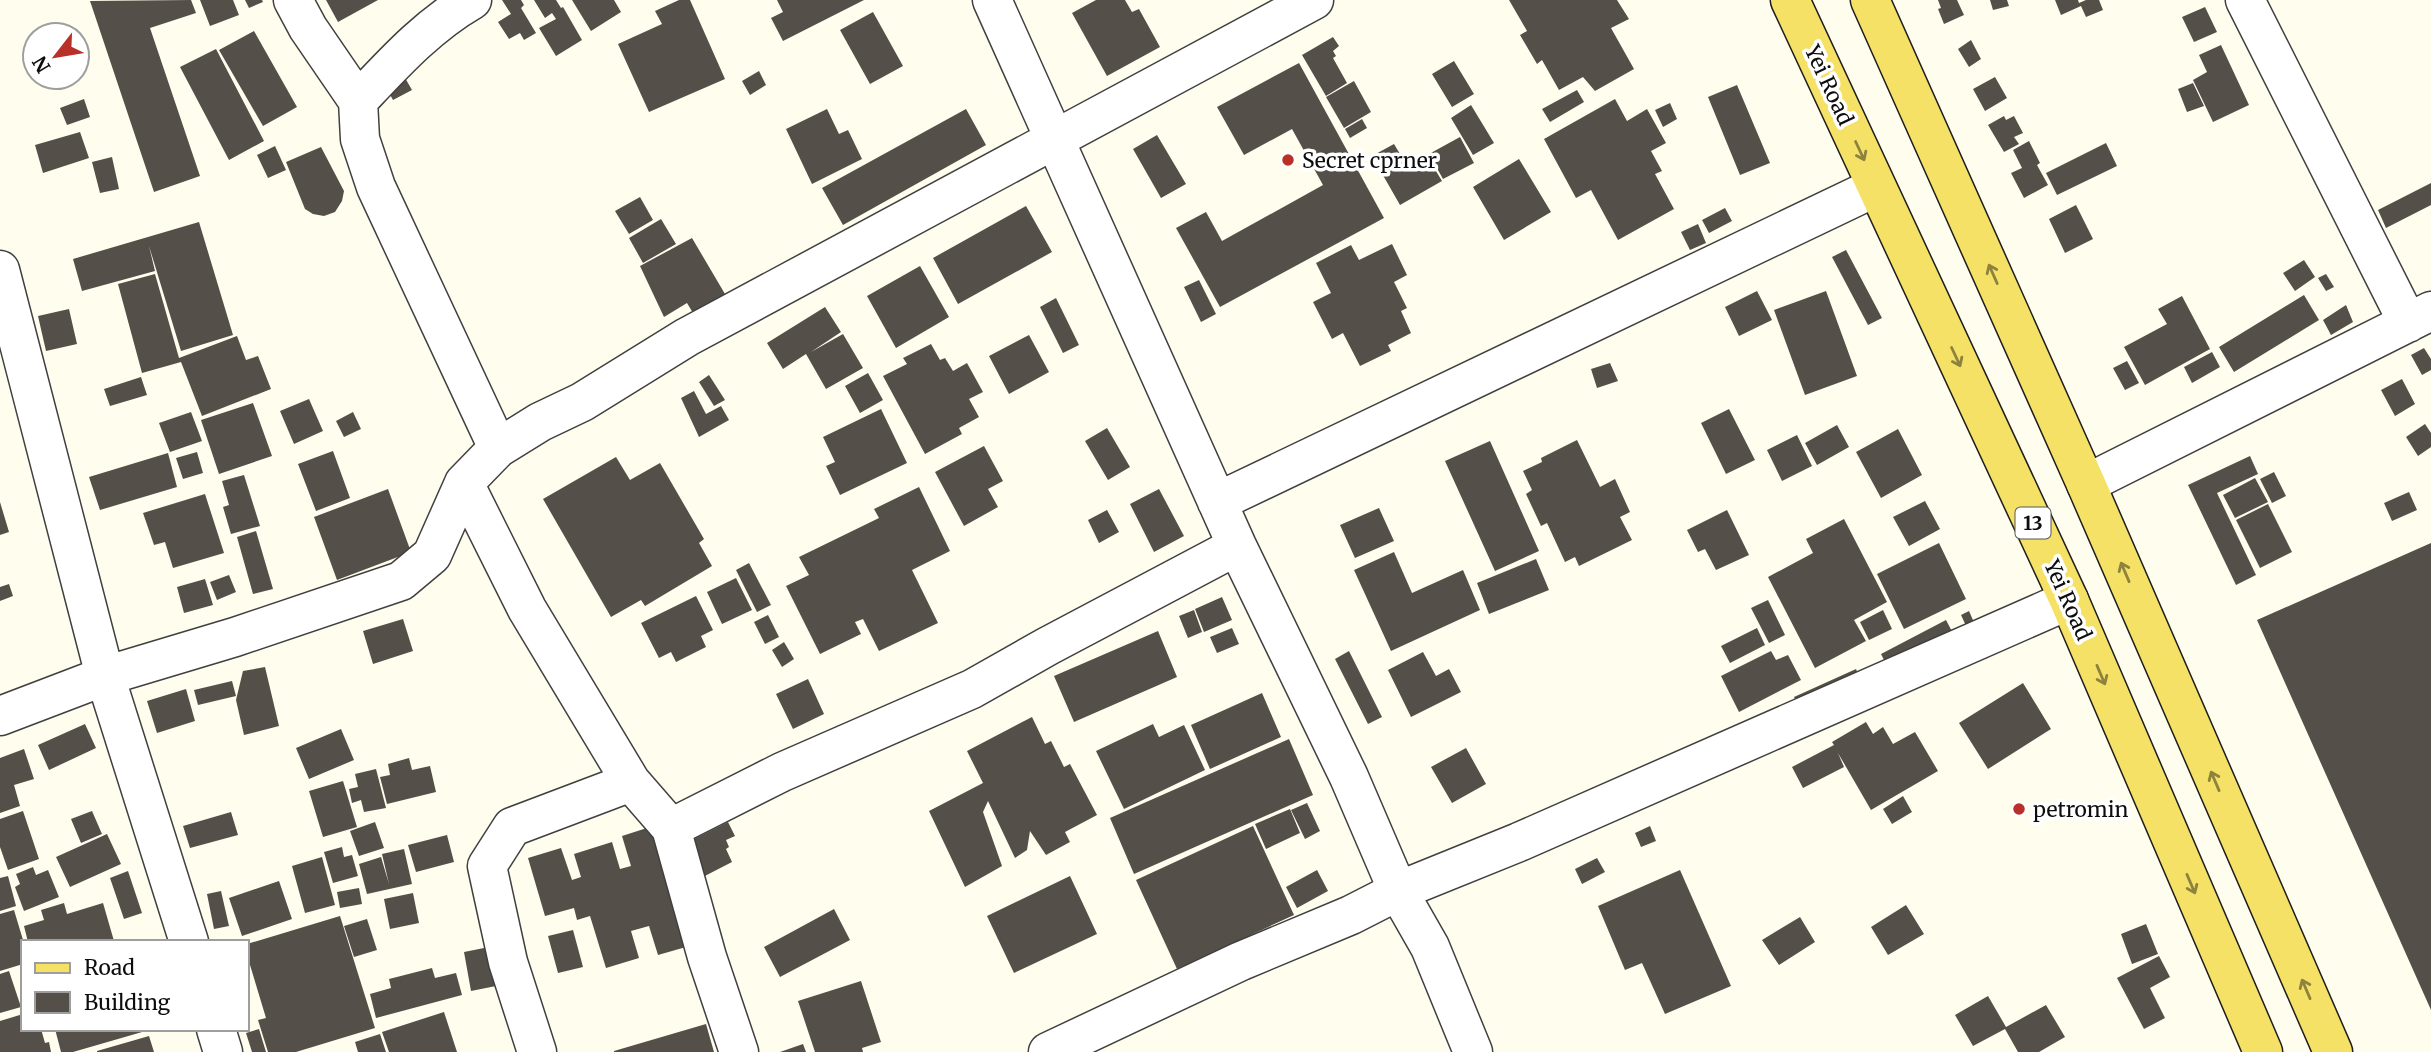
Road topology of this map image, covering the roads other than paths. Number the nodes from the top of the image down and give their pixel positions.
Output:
1 (293, 0) edge
2 (471, 0) edge
3 (992, 0) edge
4 (1314, 0) edge
5 (1790, 0) edge
6 (1870, 0) edge
7 (2245, 0) edge
8 (358, 101) junction
9 (1054, 141) junction
10 (1876, 187) junction
11 (0, 270) edge
12 (2419, 317) edge
13 (498, 448) junction
14 (464, 483) junction
15 (2086, 484) junction
16 (1217, 502) junction
17 (1237, 545) junction
18 (2069, 600) junction
19 (105, 677) junction
20 (0, 716) edge
21 (631, 782) junction
22 (671, 828) junction
23 (1398, 891) junction
24 (188, 940) edge
25 (217, 1031) edge
26 (223, 1052) edge
27 (537, 1052) edge
28 (739, 1052) edge
29 (1048, 1052) edge
30 (1473, 1052) edge
31 (2263, 1052) edge
32 (2333, 1052) edge

1 - 8 street
2 - 8 street
3 - 9 street
4 - 9 street
5 -> 10 main road, Yei Road / 13
15 -> 6 main road
7 - 12 street
8 - 13 street
9 - 13 street
9 - 16 street
10 - 16 street
10 -> 18 main road, Yei Road / 13
11 - 19 street
12 - 15 street
13 - 14 street
14 - 19 street
14 - 21 street
32 -> 15 main road
16 - 17 street
17 - 22 street
17 - 23 street
18 - 23 street
18 -> 31 main road, Yei Road / 13
19 - 20 street
19 - 24 street
21 - 22 street
21 - 27 street
22 - 28 street
23 - 29 street
23 - 30 street
25 - 26 street

